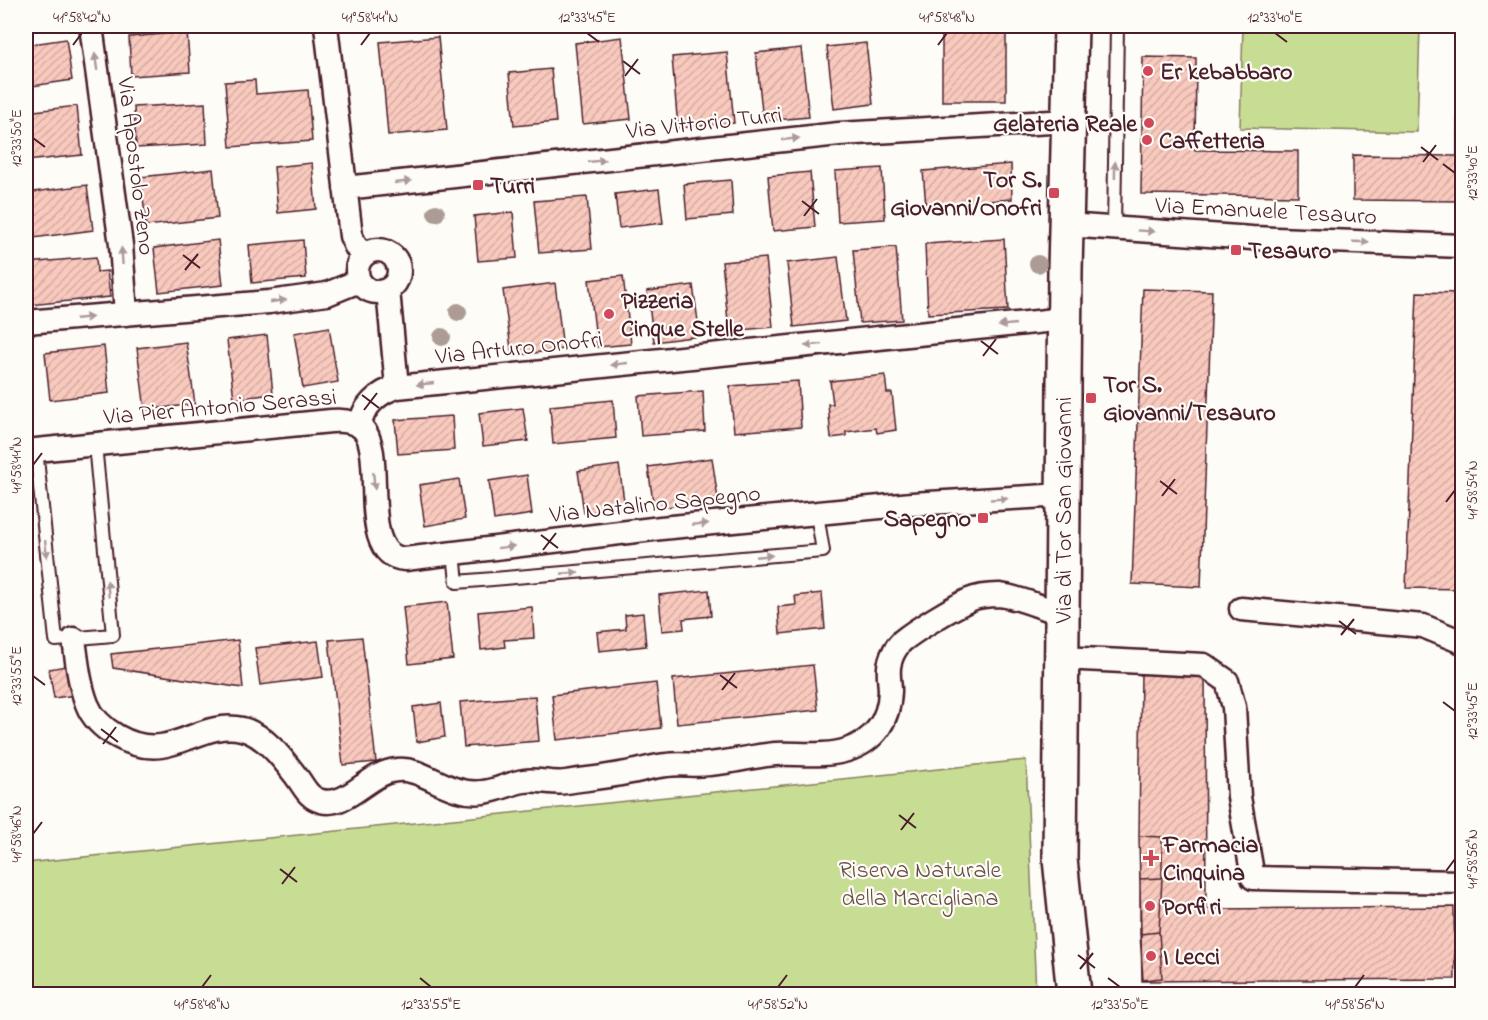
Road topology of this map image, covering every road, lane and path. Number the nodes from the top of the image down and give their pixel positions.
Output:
1 (91, 26) edge
2 (326, 26) edge
3 (1071, 26) edge
4 (1117, 26) edge
5 (1069, 121) junction
6 (345, 188) junction
7 (1066, 225) junction
8 (1114, 229) junction
9 (1462, 246) edge
10 (365, 254) junction
11 (359, 281) junction
12 (388, 290) junction
13 (126, 314) junction
14 (1065, 319) junction
15 (26, 322) edge
16 (397, 387) junction
17 (360, 426) junction
18 (95, 444) junction
19 (31, 450) edge
20 (1063, 495) junction
21 (817, 514) junction
22 (454, 553) junction
23 (1241, 609) dead end
24 (1063, 614) junction
25 (74, 639) junction
26 (1462, 642) edge
27 (1062, 658) junction
28 (1462, 882) edge
29 (1074, 994) edge

13 -> 1 street, Via Apostolo Zeno
2 - 6 street
3 - 5 street, Via di Tor San Giovanni
8 -> 4 lane
6 -> 5 street, Via Vittorio Turri
5 - 7 street, Via di Tor San Giovanni
6 - 10 street
7 - 8 street, Via Emanuele Tesauro
7 - 14 street, Via di Tor San Giovanni
8 -> 9 street, Via Emanuele Tesauro
10 - 11 street
10 - 12 street
11 - 12 street
13 -> 11 street
12 - 16 street
15 -> 13 street
14 -> 16 street, Via Arturo Onofri
14 - 20 street, Via di Tor San Giovanni
16 - 17 street, Via Pier Antonio Serassi
17 - 18 street, Via Pier Antonio Serassi
17 -> 22 street, Via Natalino Sapegno
18 - 19 street, Via Pier Antonio Serassi
25 -> 18 lane
19 -> 25 lane
21 -> 20 street, Via Natalino Sapegno
20 - 24 street, Via di Tor San Giovanni
22 -> 21 street, Via Natalino Sapegno
22 -> 21 lane
23 - 26 street
24 - 25 street
24 - 27 street, Via di Tor San Giovanni
27 - 28 street
27 - 29 street, Via di Tor San Giovanni

